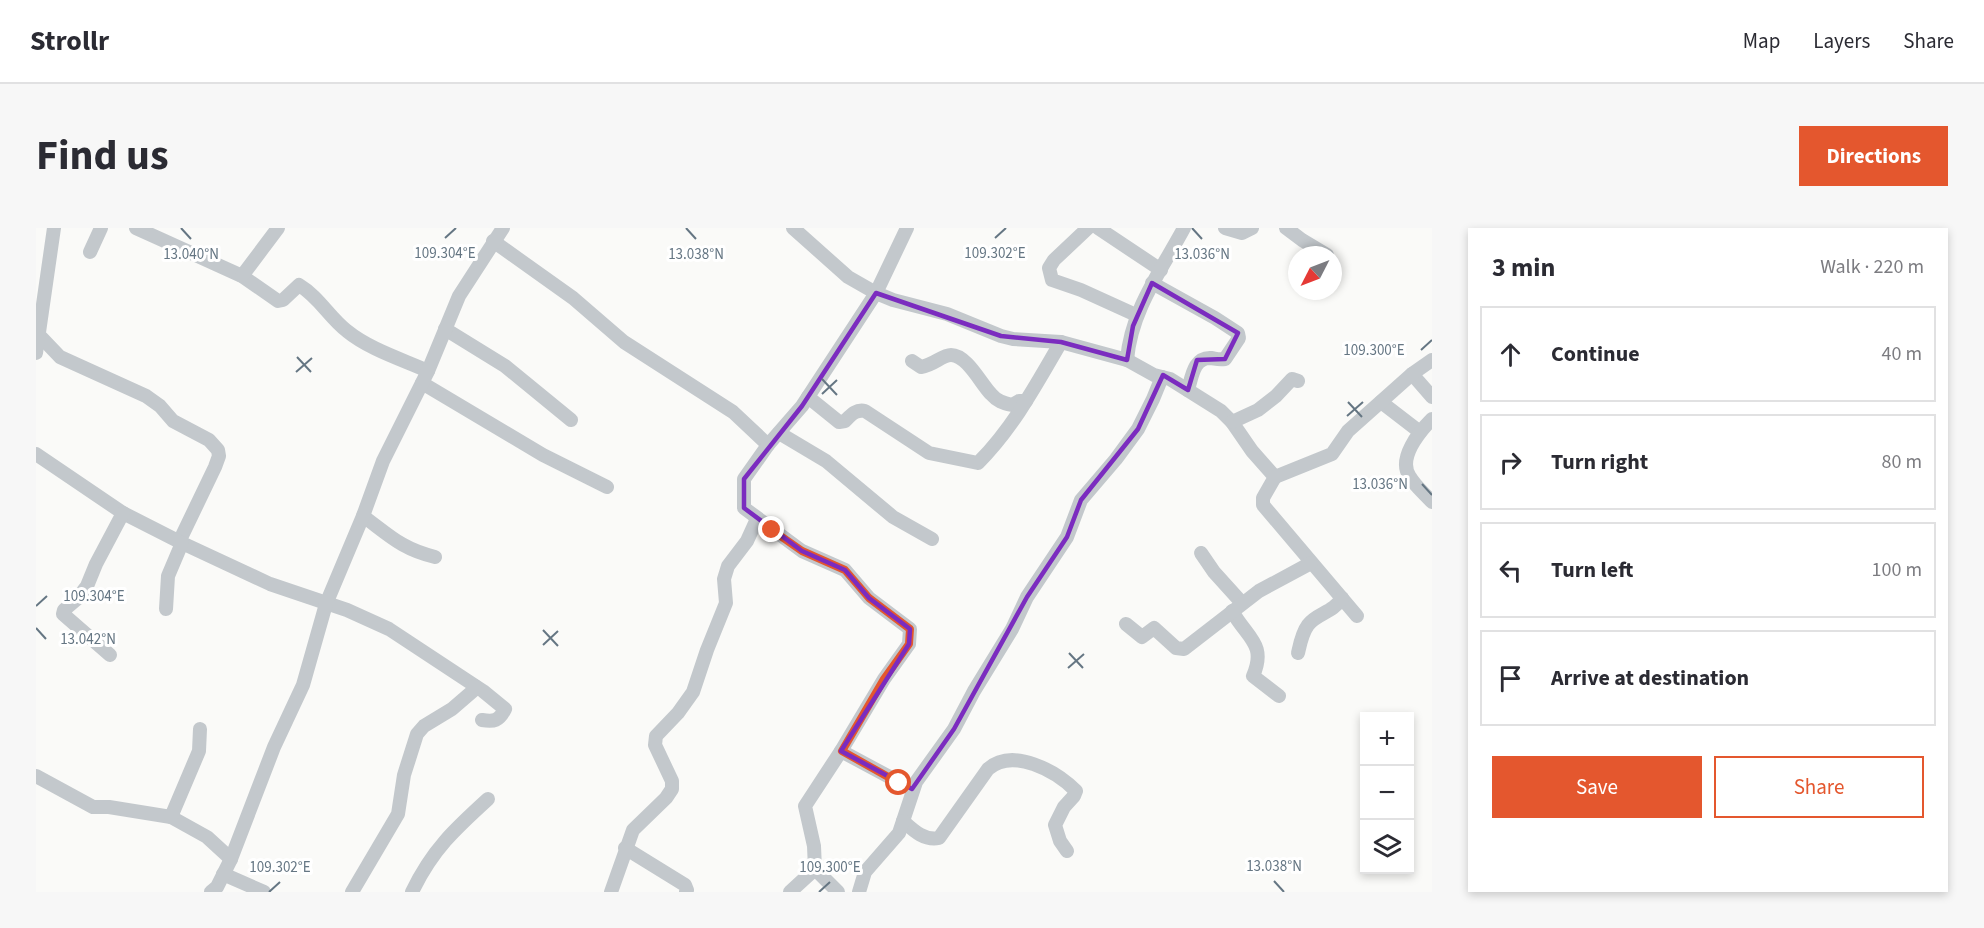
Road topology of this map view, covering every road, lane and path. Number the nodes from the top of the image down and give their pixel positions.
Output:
1 (54, 228) edge
2 (101, 228) edge
3 (136, 228) edge
4 (278, 228) edge
5 (503, 228) edge
6 (793, 228) edge
7 (907, 228) edge
8 (1088, 228) edge
9 (1098, 228) edge
10 (1184, 228) edge
11 (1225, 228) edge
12 (1252, 228) edge
13 (1286, 228) edge
14 (494, 241) junction
15 (1312, 246) edge
16 (90, 252) dead end
17 (1161, 270) junction
18 (242, 276) junction
19 (1152, 283) junction
20 (876, 293) junction
21 (1136, 315) junction
22 (445, 329) junction
23 (39, 335) junction
24 (1060, 342) junction
25 (36, 353) edge
26 (1127, 360) junction
27 (1432, 360) edge
28 (912, 361) dead end
29 (1412, 374) junction
30 (425, 377) junction
31 (1162, 377) junction
32 (1298, 381) dead end
33 (1188, 390) junction
34 (808, 397) junction
35 (1432, 397) edge
36 (1026, 400) junction
37 (1381, 402) junction
38 (571, 420) dead end
39 (1432, 420) edge
40 (1232, 422) junction
41 (1420, 432) junction
42 (779, 433) junction
43 (768, 445) junction
44 (36, 454) edge
45 (1275, 477) junction
46 (607, 487) dead end
47 (1432, 502) edge
48 (123, 513) junction
49 (363, 516) junction
50 (757, 519) junction
51 (932, 539) dead end
52 (180, 542) junction
53 (1201, 553) dead end
54 (435, 557) dead end
55 (1311, 563) junction
56 (1342, 598) junction
57 (326, 604) junction
58 (1237, 607) junction
59 (166, 609) dead end
60 (1357, 616) dead end
61 (1126, 624) dead end
62 (1298, 653) dead end
63 (110, 655) dead end
64 (475, 686) junction
65 (1280, 696) dead end
66 (482, 720) dead end
67 (200, 729) dead end
68 (842, 751) junction
69 (36, 776) edge
70 (912, 789) junction
71 (488, 799) dead end
72 (171, 817) junction
73 (903, 821) junction
74 (625, 848) junction
75 (1067, 851) dead end
76 (231, 860) junction
77 (815, 869) junction
78 (223, 874) junction
79 (211, 892) edge
80 (264, 892) edge
81 (352, 892) edge
82 (412, 892) edge
83 (611, 892) edge
84 (686, 892) edge
85 (790, 892) edge
86 (838, 892) edge
87 (858, 892) edge

1 - 23 street
2 - 16 street
3 - 18 street
4 - 18 street
5 - 14 street
6 - 20 street
7 - 20 street
8 - 21 street
9 - 17 street
10 - 17 street
11 - 12 street
13 - 15 street
14 - 22 street
14 - 43 street
17 - 19 street
18 - 30 street
19 - 21 street
19 - 33 street
20 - 24 street
20 - 34 street
21 - 26 street
22 - 30 street
22 - 38 street
23 - 25 street
23 - 52 street
24 - 26 street
24 - 36 street
26 - 31 street
27 - 29 street
28 - 36 street
29 - 35 street
29 - 37 street
30 - 46 street
30 - 49 street
31 - 33 street
31 - 70 street
32 - 40 street
33 - 40 street
34 - 36 street
34 - 42 street
37 - 41 street
37 - 45 street
39 - 41 street
40 - 45 street
41 - 47 street
42 - 43 street
42 - 51 street
43 - 50 street
44 - 48 street
45 - 55 street
48 - 52 street
48 - 63 street
49 - 54 street
49 - 57 street
50 - 68 street
50 - 74 street
52 - 57 street
52 - 59 street
53 - 58 street
55 - 56 street
55 - 58 street
56 - 60 street
56 - 62 street
57 - 64 street
57 - 76 street
58 - 61 street
58 - 65 street
64 - 66 street
64 - 81 street
67 - 72 street
68 - 70 street
68 - 77 street
69 - 72 street
70 - 73 street
71 - 82 street
72 - 76 street
73 - 75 street
73 - 87 street
74 - 83 street
74 - 84 street
76 - 78 street
77 - 85 street
77 - 86 street
78 - 79 street
78 - 80 street

